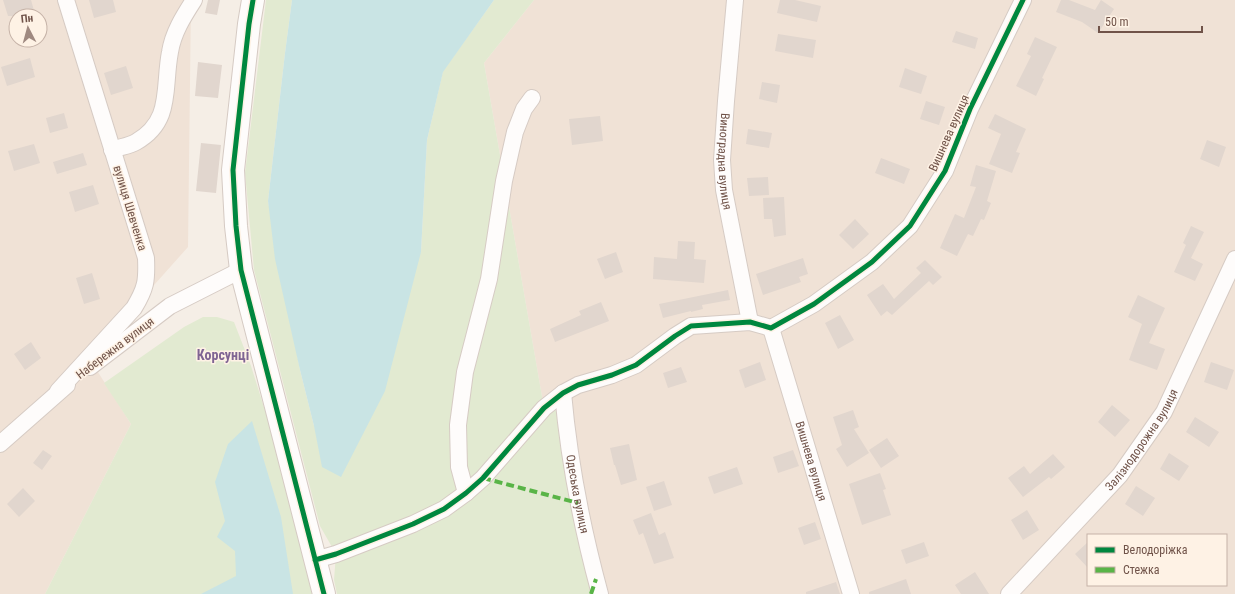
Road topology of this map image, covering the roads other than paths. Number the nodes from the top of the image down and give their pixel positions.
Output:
1 (66, 0) edge
2 (194, 0) edge
3 (254, 0) edge
4 (735, 0) edge
5 (1023, 0) edge
6 (532, 98) dead end
7 (112, 150) junction
8 (1235, 259) edge
9 (241, 270) junction
10 (750, 322) junction
11 (771, 328) junction
12 (58, 391) junction
13 (563, 393) junction
14 (0, 444) edge
15 (466, 493) junction
16 (315, 560) junction
17 (324, 594) edge
18 (600, 594) edge
19 (851, 594) edge
20 (1009, 594) edge

1 - 7 street, вулиця Шевченка
2 - 7 street
3 - 9 street
4 - 10 street, Виноградна вулиця
5 - 11 street, Вишнева вулиця
6 - 15 street
7 - 12 street, вулиця Шевченка
8 - 20 street, Залізнодорожна вулиця
9 - 12 street, Набережна вулиця
9 - 16 street
10 - 11 street
10 - 13 street
11 - 19 street, Вишнева вулиця
12 - 14 street, Набережна вулиця
13 - 15 street
13 - 18 street, Одеська вулиця
15 - 16 street
16 - 17 street

